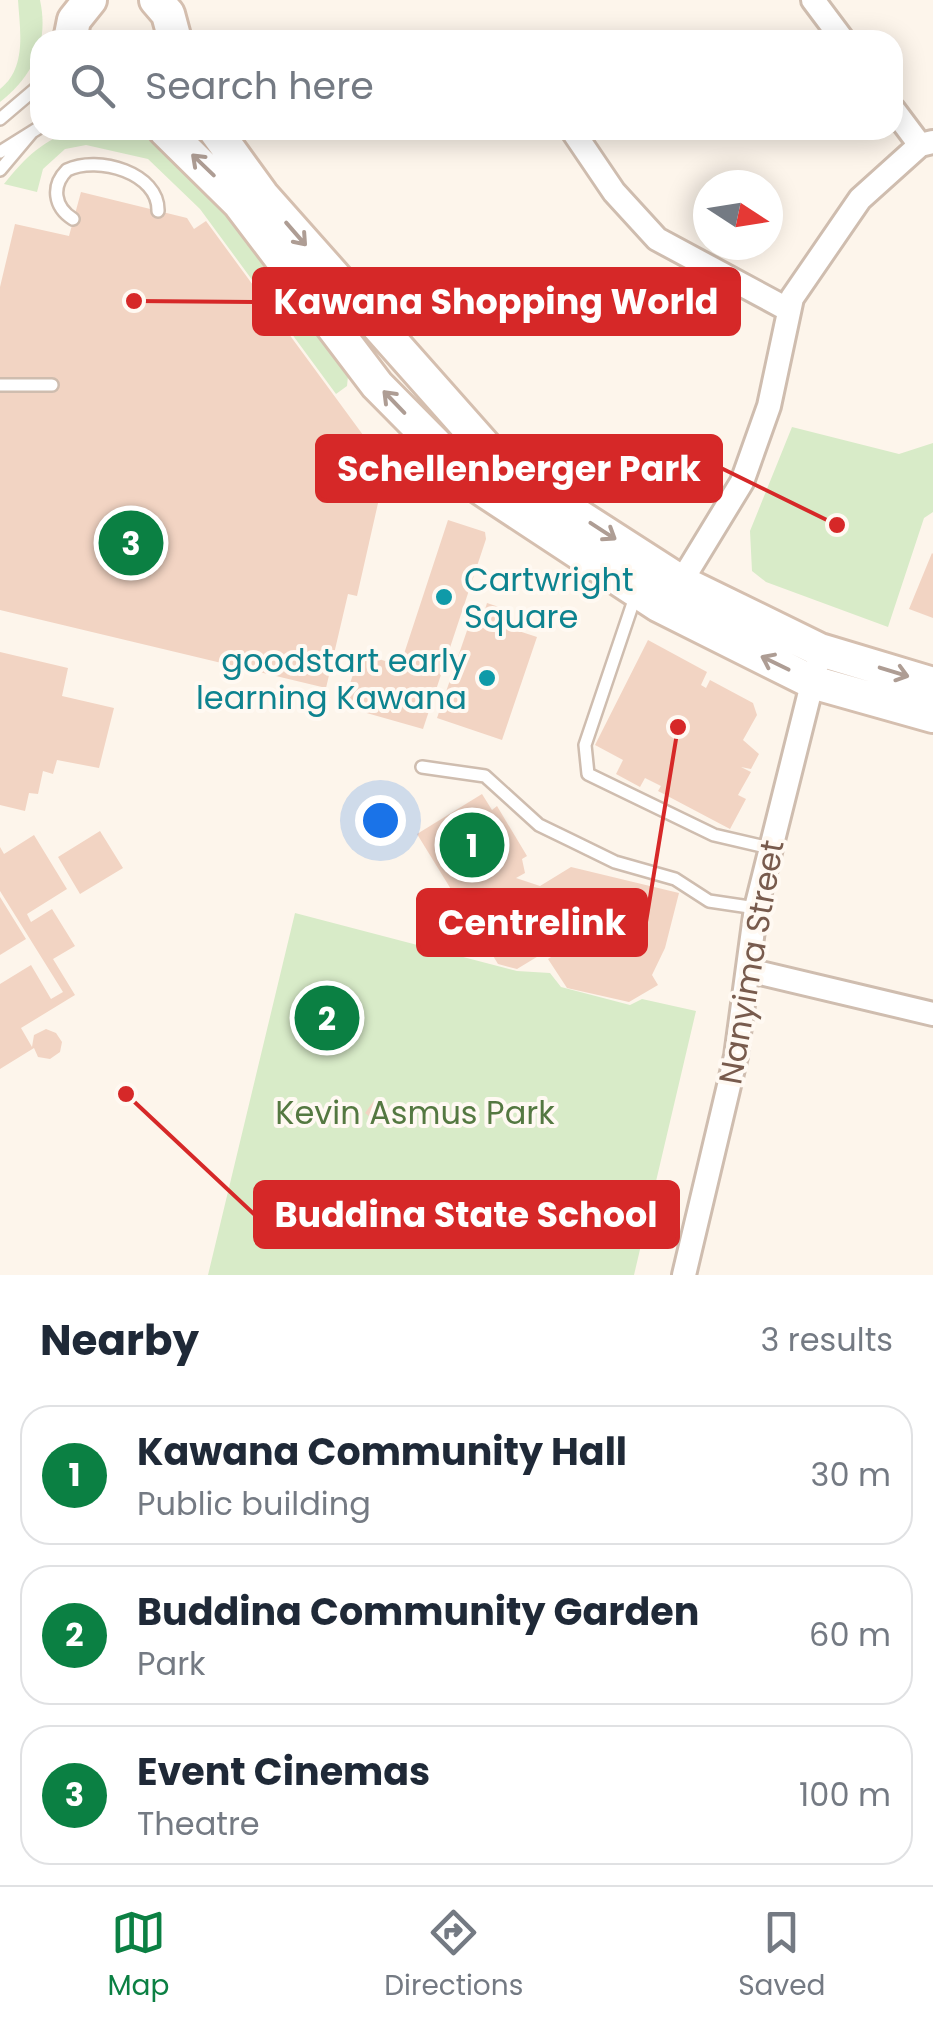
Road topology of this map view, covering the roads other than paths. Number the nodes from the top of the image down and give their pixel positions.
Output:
1 (56, 0) edge
2 (90, 0) edge
3 (813, 0) edge
4 (67, 30) edge
5 (72, 30) edge
6 (835, 30) edge
7 (30, 93) edge
8 (0, 118) edge
9 (903, 119) edge
10 (30, 134) edge
11 (30, 137) edge
12 (175, 140) edge
13 (221, 140) edge
14 (579, 140) edge
15 (926, 144) edge
16 (0, 152) edge
17 (0, 170) edge
18 (158, 211) dead end
19 (74, 220) dead end
20 (787, 309) junction
21 (0, 384) edge
22 (52, 385) dead end
23 (681, 582) junction
24 (637, 593) junction
25 (816, 666) junction
26 (933, 684) edge
27 (933, 716) edge
28 (422, 767) dead end
29 (770, 848) junction
30 (756, 908) junction
31 (748, 970) junction
32 (933, 1014) edge
33 (684, 1275) edge

1 - 4 main road
2 - 5 main road
3 - 6 street
7 - 8 lane
9 - 15 street
10 - 16 lane
11 - 17 lane
24 -> 12 main road
13 -> 23 main road
14 - 20 street
15 - 20 street
18 - 19 lane
20 - 23 street
21 - 22 lane
23 - 25 main road
25 -> 24 main road
24 - 29 lane
25 -> 26 main road
25 - 27 main road
25 - 29 street, Nanyima Street
28 - 30 lane
29 - 30 street, Nanyima Street
30 - 31 street, Nanyima Street
31 - 32 street
31 - 33 street, Nanyima Street

